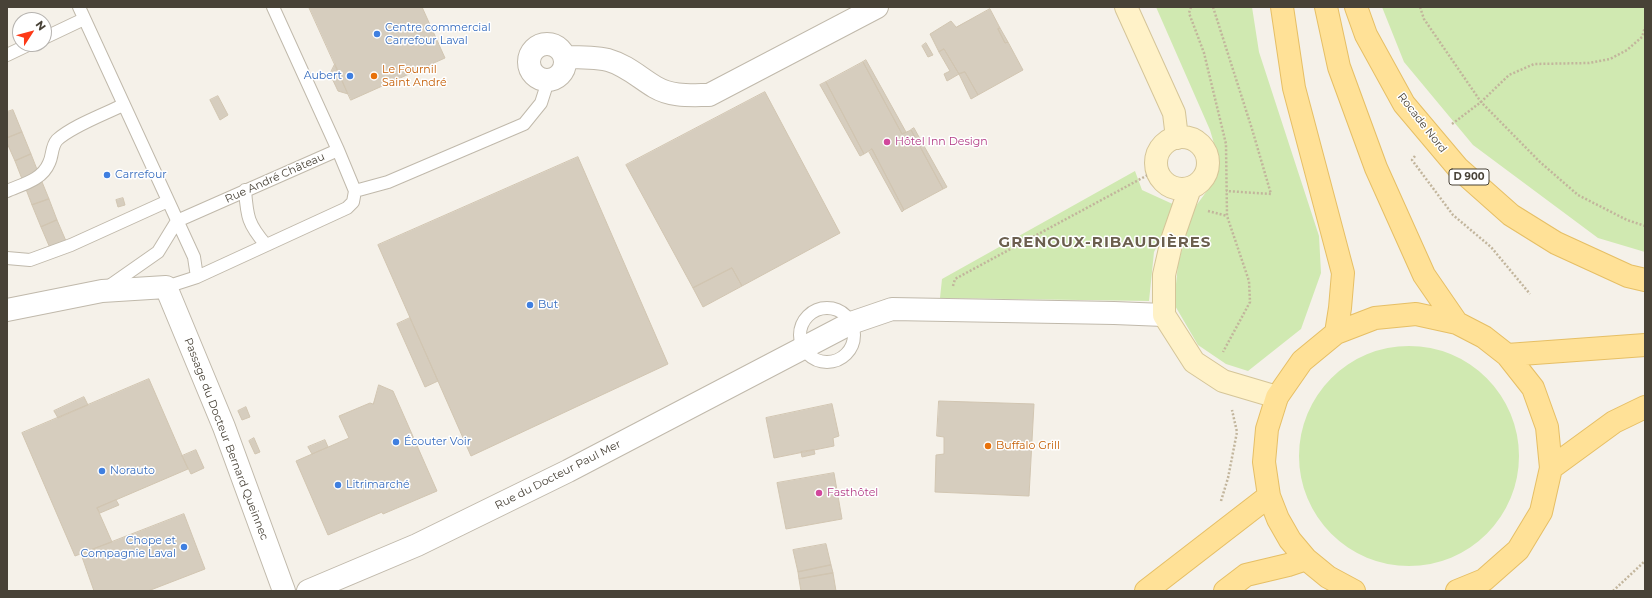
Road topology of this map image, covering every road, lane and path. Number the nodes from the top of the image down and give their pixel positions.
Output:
1 (78, 7) edge
2 (273, 7) edge
3 (877, 7) edge
4 (1126, 7) edge
5 (1191, 7) edge
6 (1213, 7) edge
7 (1282, 7) edge
8 (1326, 7) edge
9 (1356, 7) edge
10 (1420, 7) edge
11 (84, 19) junction
12 (1645, 27) edge
13 (52, 34) edge
14 (565, 57) junction
15 (548, 81) junction
16 (1481, 102) junction
17 (123, 105) junction
18 (1447, 128) dead end
19 (1178, 138) junction
20 (338, 150) junction
21 (1412, 160) dead end
22 (1157, 170) junction
23 (1190, 188) junction
24 (245, 190) junction
25 (7, 191) edge
26 (355, 191) junction
27 (1226, 191) junction
28 (168, 201) junction
29 (177, 221) junction
30 (1645, 226) edge
31 (266, 245) junction
32 (7, 258) edge
33 (197, 277) junction
34 (1645, 280) edge
35 (166, 287) junction
36 (102, 291) junction
37 (1530, 294) dead end
38 (7, 310) edge
39 (948, 310) junction
40 (1164, 315) junction
41 (1457, 323) junction
42 (1336, 333) junction
43 (1645, 345) edge
44 (1507, 356) junction
45 (1228, 357) dead end
46 (1223, 381) junction
47 (1277, 397) junction
48 (1645, 407) edge
49 (1551, 468) junction
50 (1269, 496) junction
51 (1220, 504) dead end
52 (1306, 559) junction
53 (1645, 561) edge
54 (284, 591) edge
55 (308, 591) edge
56 (1146, 591) edge
57 (1225, 591) edge
58 (1353, 591) edge
59 (1457, 591) edge
60 (1613, 591) edge

1 - 11 lane
2 - 20 lane
3 - 14 street
4 - 19 street
5 - 27 path
6 - 27 path
7 - 42 main road
8 - 41 main road
9 - 34 main road, Rocade Nord / D 900
10 - 16 path
11 - 13 lane
11 - 17 lane
12 - 16 path
14 - 15 street
14 - 15 street
15 - 26 lane
16 - 18 path
16 - 30 path
17 - 25 lane
17 - 28 lane
19 - 22 street
19 - 23 street
20 - 24 lane, Rue André Château
20 - 26 lane, Rue André Château
21 - 37 path
22 - 23 street
22 - 39 path
23 - 40 street
24 - 29 lane, Rue André Château
24 - 31 lane
26 - 31 lane
27 - 45 path
28 - 29 lane
28 - 32 lane
29 - 33 lane
29 - 36 lane
31 - 33 lane
33 - 35 lane
35 - 36 street
35 - 54 street, Passage du Docteur Bernard Queinnec
36 - 38 street
39 - 40 street, Rue du Docteur Paul Mer
39 - 55 street, Rue du Docteur Paul Mer
40 - 46 street
41 - 42 main road
41 - 44 main road
42 - 47 main road
43 - 44 main road
44 - 49 main road
46 - 47 street
46 - 51 path
47 - 50 main road
48 - 49 main road
49 - 59 main road
50 - 52 main road
50 - 56 main road
52 - 57 main road
52 - 58 main road
53 - 60 path

